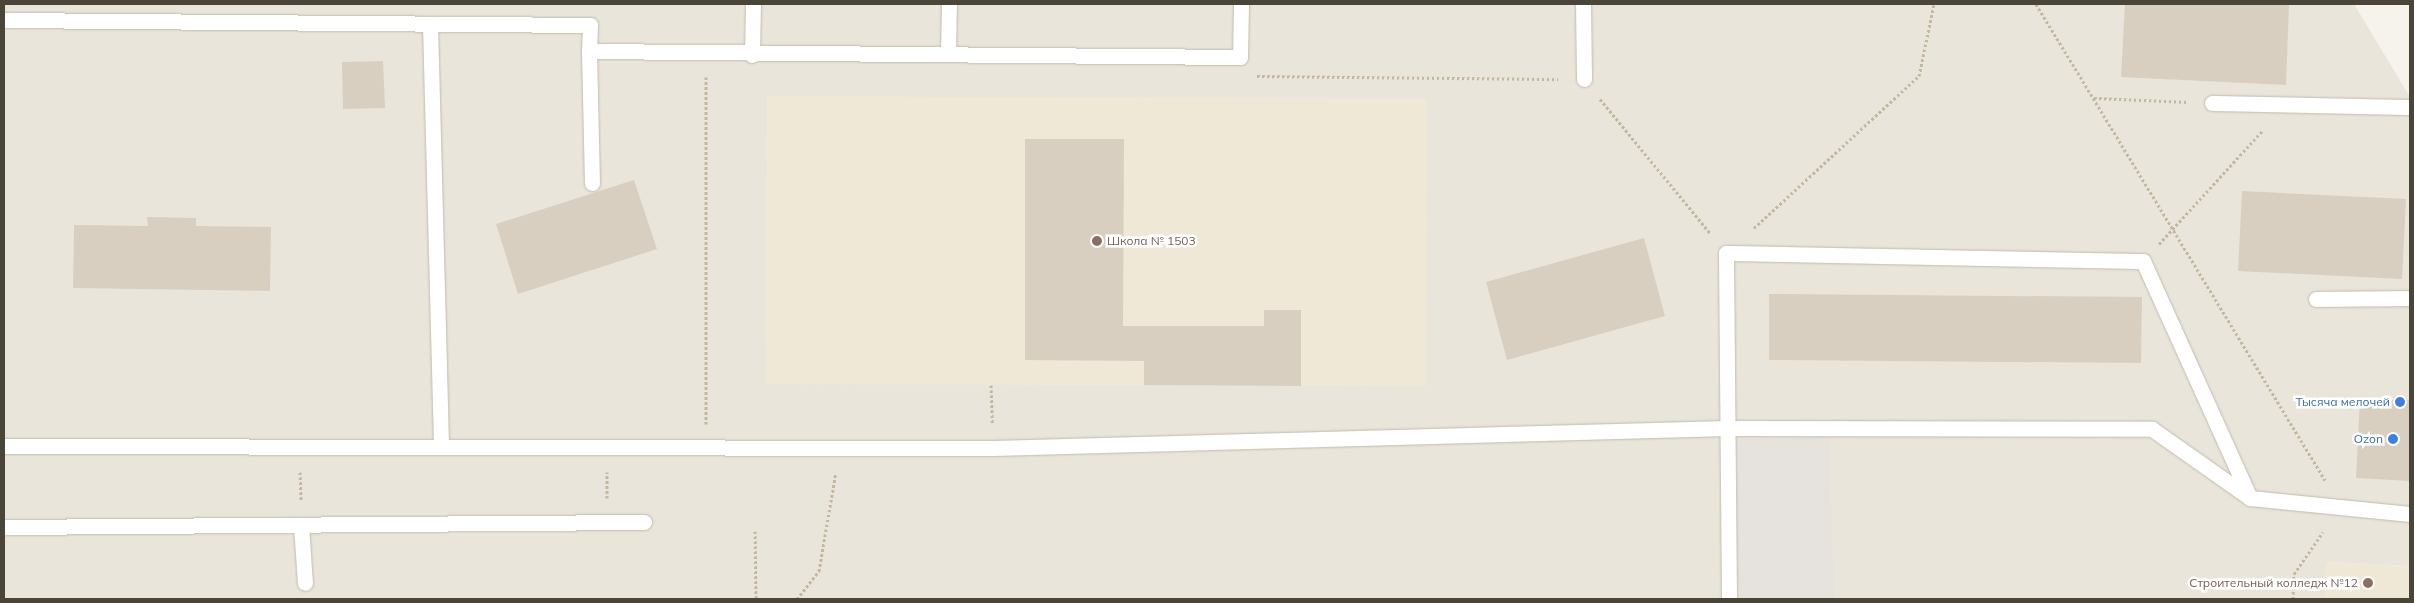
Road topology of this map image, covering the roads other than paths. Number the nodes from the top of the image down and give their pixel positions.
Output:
1 (753, 4) edge
2 (949, 4) edge
3 (1240, 4) edge
4 (1583, 4) edge
5 (4, 20) edge
6 (430, 24) junction
7 (589, 51) junction
8 (752, 54) junction
9 (948, 54) junction
10 (1584, 79) road end
11 (2212, 103) road end
12 (2410, 107) edge
13 (592, 183) dead end
14 (2410, 298) edge
15 (2316, 299) dead end
16 (1728, 428) junction
17 (441, 445) junction
18 (4, 446) edge
19 (2250, 498) junction
20 (2410, 514) edge
21 (644, 522) dead end
22 (301, 525) junction
23 (4, 527) edge
24 (305, 583) dead end
25 (1730, 599) edge

1 - 8 lane
2 - 9 lane
3 - 9 lane
4 - 10 lane
5 - 6 lane
6 - 7 lane
6 - 17 lane
7 - 8 lane
7 - 13 lane
8 - 9 lane
11 - 12 lane
14 - 15 lane
16 - 17 lane
16 - 19 lane
16 - 19 lane
16 - 25 lane
17 - 18 lane
19 - 20 lane
21 - 22 lane
22 - 23 lane
22 - 24 lane

